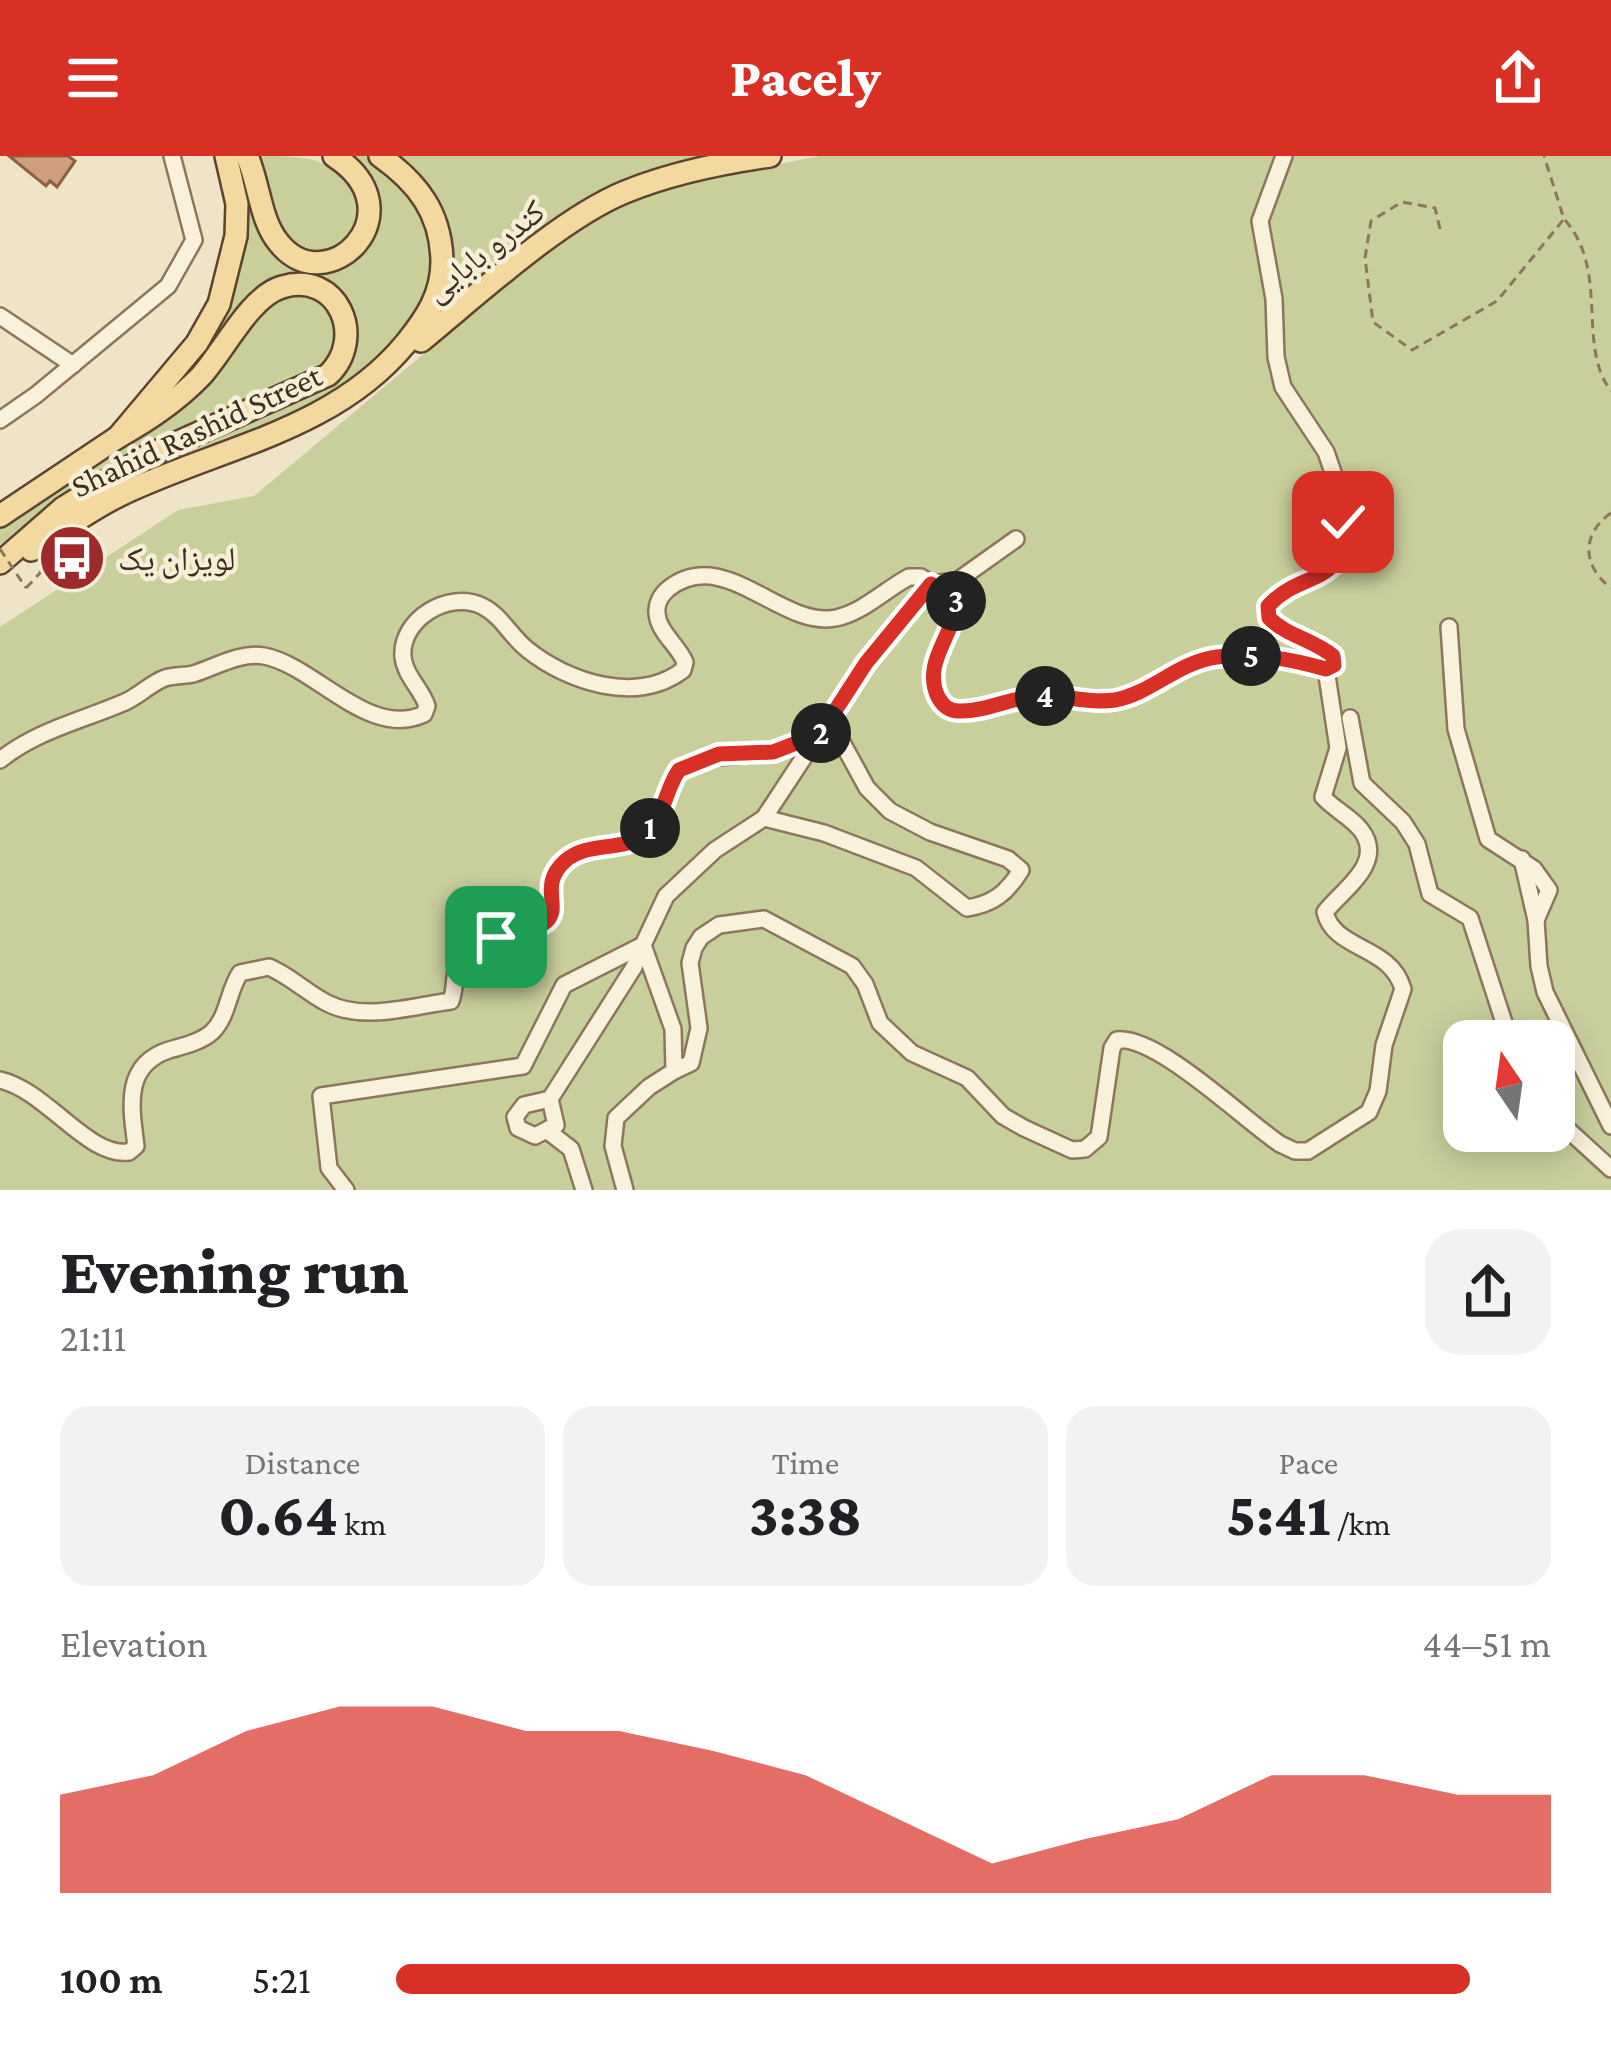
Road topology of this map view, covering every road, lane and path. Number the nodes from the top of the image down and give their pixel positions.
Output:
1 (172, 156) edge
2 (226, 156) edge
3 (247, 156) edge
4 (334, 156) edge
5 (380, 156) edge
6 (770, 156) edge
7 (1283, 156) edge
8 (1544, 156) edge
9 (1564, 218) junction
10 (1440, 229) dead end
11 (0, 316) edge
12 (73, 364) junction
13 (383, 371) junction
14 (1611, 391) edge
15 (0, 420) edge
16 (118, 437) junction
17 (1611, 513) edge
18 (0, 516) edge
19 (1016, 539) dead end
20 (0, 549) edge
21 (0, 566) edge
22 (41, 572) dead end
23 (931, 584) junction
24 (1611, 588) edge
25 (1449, 627) dead end
26 (1326, 669) junction
27 (1350, 718) dead end
28 (820, 734) junction
29 (0, 760) edge
30 (764, 818) junction
31 (643, 945) junction
32 (1504, 1020) edge
33 (674, 1071) junction
34 (0, 1080) edge
35 (550, 1100) junction
36 (1611, 1126) edge
37 (549, 1132) junction
38 (1575, 1136) edge
39 (1611, 1169) edge
40 (346, 1190) edge
41 (584, 1190) edge
42 (625, 1190) edge

1 - 12 street
2 - 16 main road, Shahid Rashid Street
3 - 4 main road
5 - 13 main road, Shahid Rashid Street
6 - 13 main road, کندرو بابایی
7 - 26 street
8 - 9 path
9 - 10 path
9 - 14 path
11 - 12 street
12 - 15 street
13 - 21 main road, Shahid Rashid Street
16 - 18 main road, Shahid Rashid Street
16 - 21 main road
17 - 24 path
19 - 23 street
20 - 22 path, bridge
23 - 26 street
23 - 28 street
23 - 29 street
25 - 36 street
26 - 33 street
27 - 32 street
28 - 30 street
28 - 30 street
28 - 34 street
30 - 31 street
31 - 33 street
31 - 35 street
31 - 40 street
33 - 42 street
35 - 37 street
35 - 37 street
37 - 41 street
38 - 39 street

